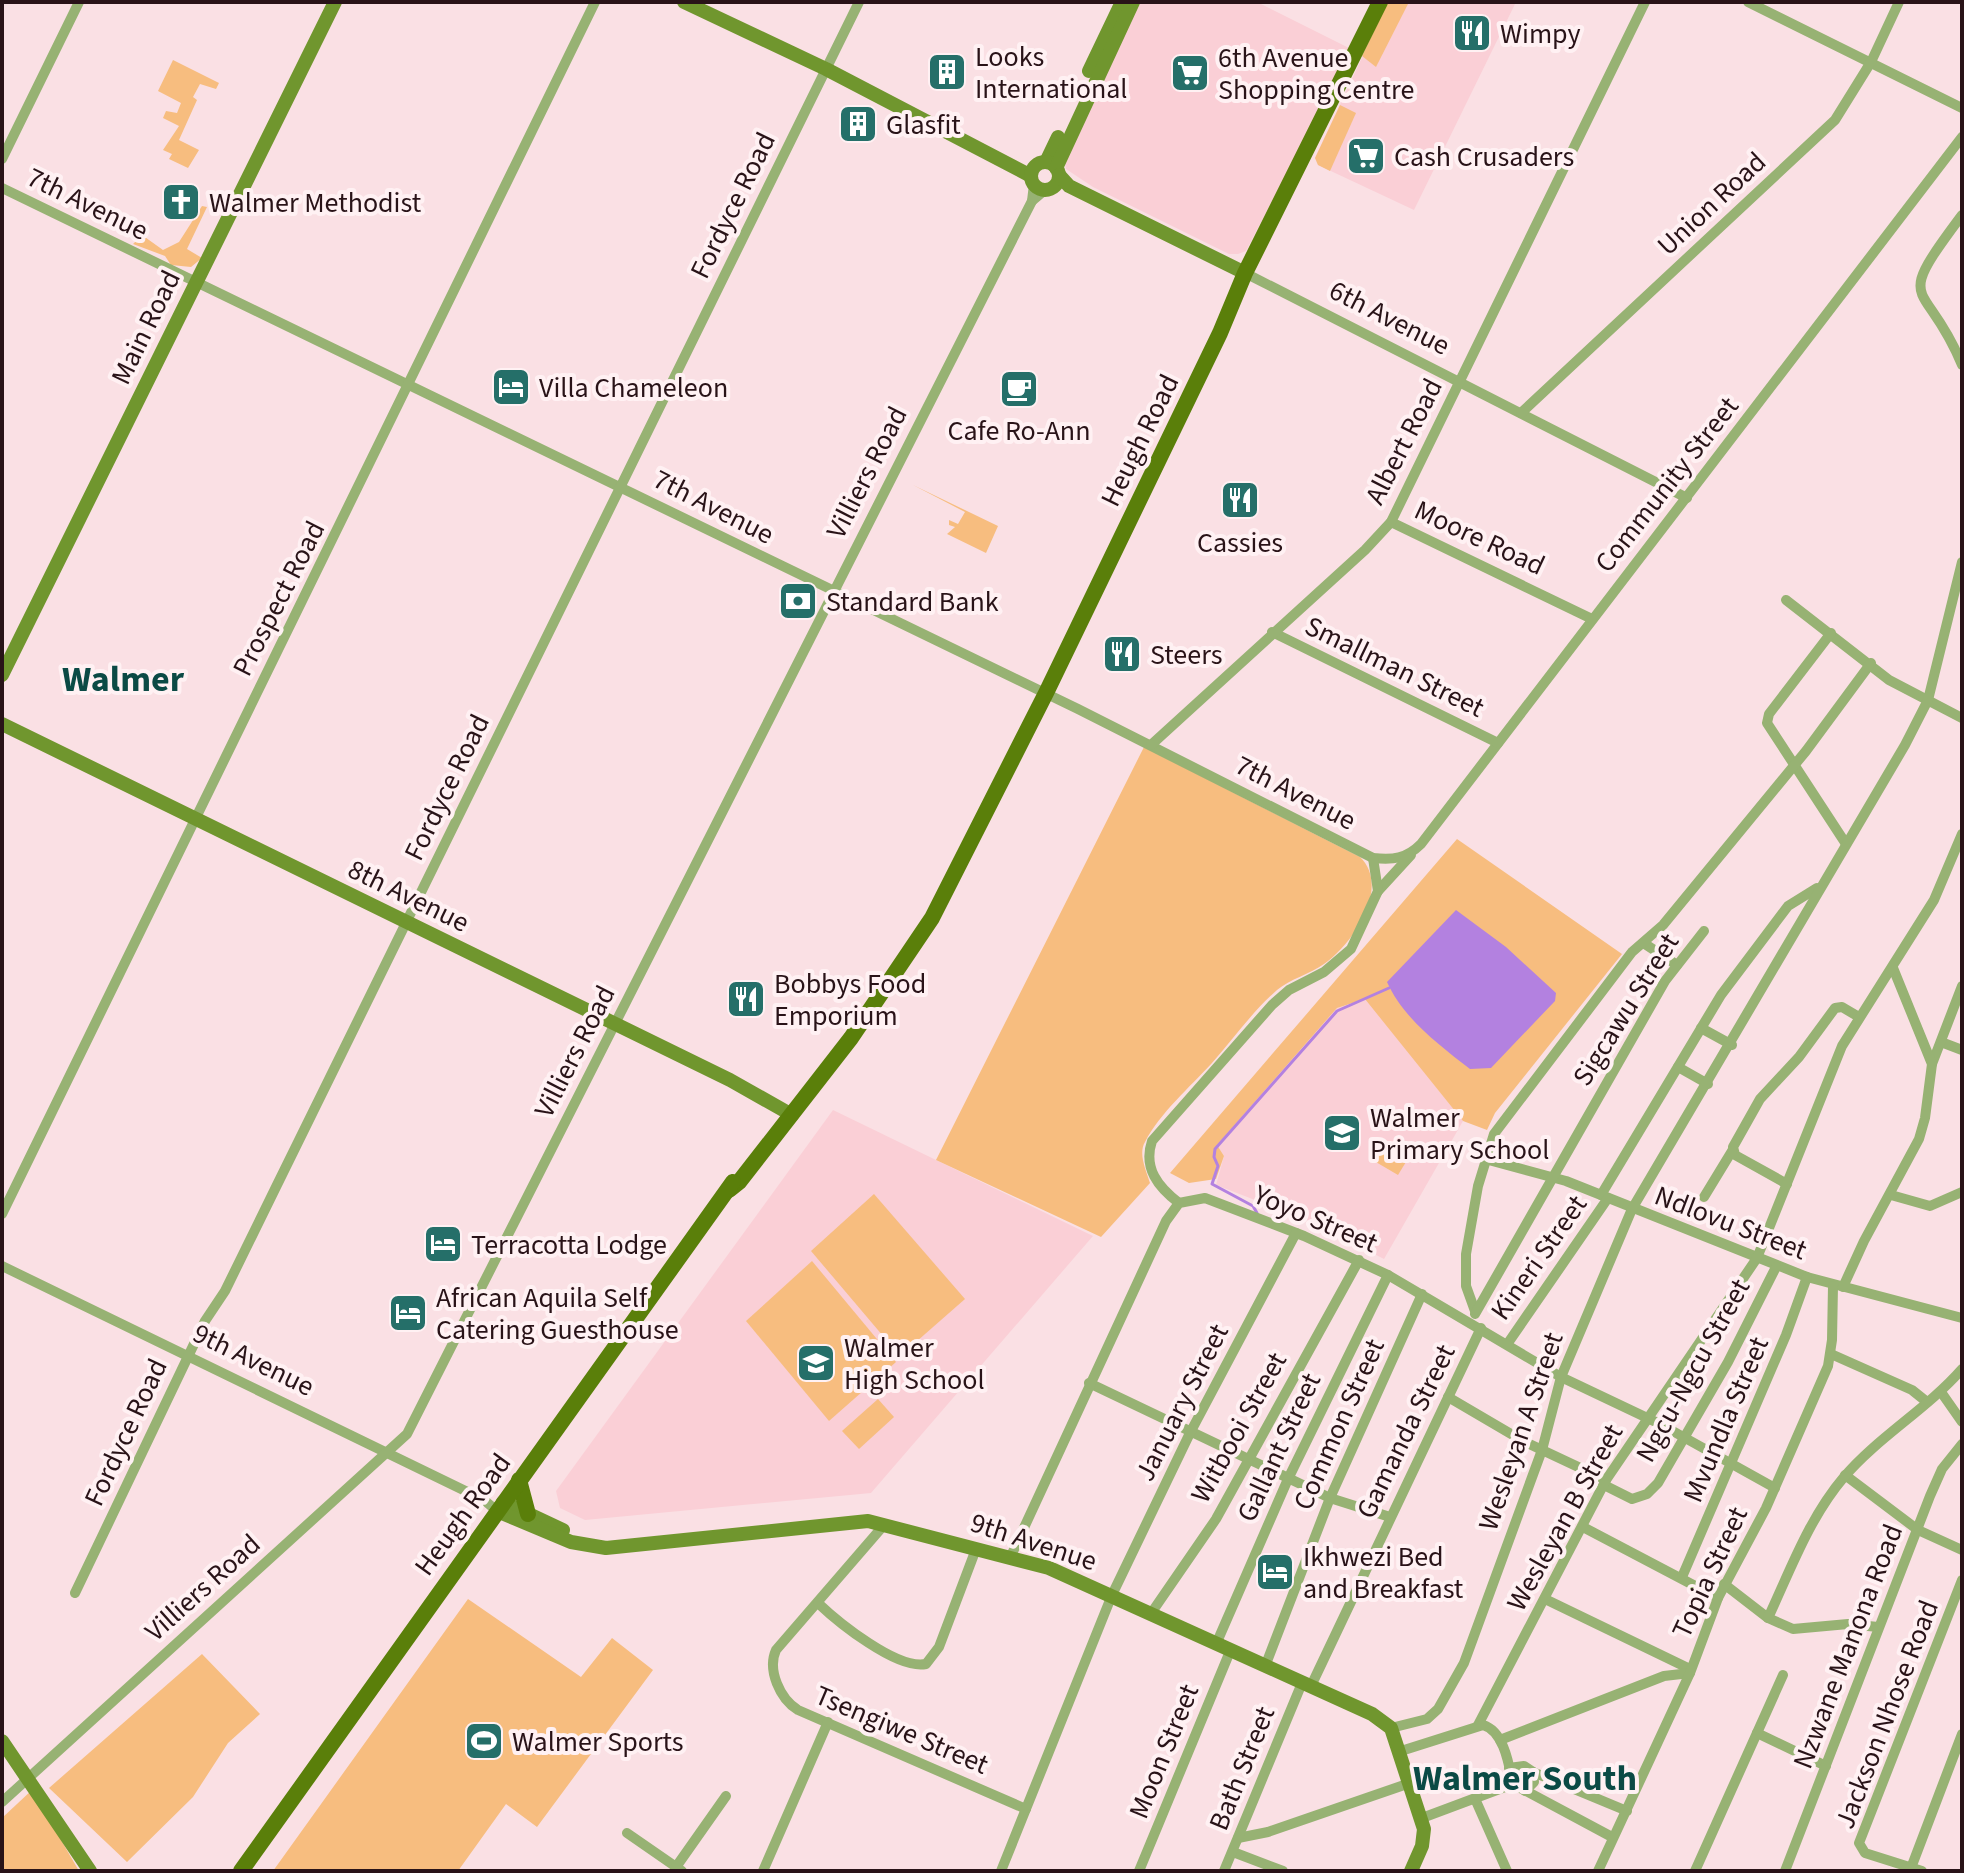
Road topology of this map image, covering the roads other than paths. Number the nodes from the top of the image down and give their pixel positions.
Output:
1 (79, 2) edge
2 (335, 2) edge
3 (595, 2) edge
4 (684, 2) edge
5 (859, 2) edge
6 (1122, 2) edge
7 (1133, 2) edge
8 (1380, 2) edge
9 (1645, 2) edge
10 (1748, 2) edge
11 (1899, 2) edge
12 (1871, 62) junction
13 (826, 69) junction
14 (1962, 108) edge
15 (1962, 137) edge
16 (2, 159) edge
17 (1045, 176) junction
18 (2, 188) edge
19 (1962, 215) edge
20 (1245, 273) junction
21 (196, 282) junction
22 (1961, 360) edge
23 (1459, 382) junction
24 (409, 384) junction
25 (1521, 413) junction
26 (620, 486) junction
27 (1687, 498) junction
28 (1391, 522) junction
29 (1962, 562) edge
30 (834, 593) junction
31 (1786, 600) dead end
32 (1592, 619) junction
33 (1272, 632) junction
34 (1831, 633) junction
35 (1871, 663) junction
36 (2, 675) edge
37 (1046, 693) junction
38 (1928, 700) junction
39 (1962, 718) edge
40 (2, 724) edge
41 (1498, 743) junction
42 (1151, 745) junction
43 (1794, 765) junction
44 (194, 820) junction
45 (1962, 834) edge
46 (1846, 844) junction
47 (1409, 854) junction
48 (1373, 858) junction
49 (1819, 887) junction
50 (1378, 891) junction
51 (406, 923) junction
52 (1704, 931) dead end
53 (1645, 944) junction
54 (1677, 965) junction
55 (1893, 968) junction
56 (1962, 986) edge
57 (1859, 1017) junction
58 (617, 1024) junction
59 (1701, 1028) junction
60 (1941, 1042) junction
61 (1732, 1045) junction
62 (1962, 1050) edge
63 (1932, 1064) junction
64 (1678, 1067) junction
65 (1708, 1084) junction
66 (789, 1113) junction
67 (1732, 1151) junction
68 (1485, 1159) junction
69 (1551, 1177) junction
70 (1787, 1184) junction
71 (1962, 1192) edge
72 (1891, 1195) junction
73 (1605, 1197) junction
74 (1704, 1197) dead end
75 (1179, 1203) junction
76 (1632, 1209) junction
77 (2, 1214) edge
78 (1296, 1233) junction
79 (1757, 1258) junction
80 (1359, 1260) junction
81 (2, 1266) edge
82 (1776, 1267) junction
83 (1388, 1275) junction
84 (1807, 1277) junction
85 (1838, 1286) junction
86 (1422, 1294) junction
87 (1475, 1311) junction
88 (1961, 1314) edge
89 (1478, 1326) junction
90 (1508, 1343) junction
91 (1831, 1354) junction
92 (188, 1356) junction
93 (1962, 1369) edge
94 (1561, 1377) junction
95 (1089, 1383) junction
96 (1941, 1392) junction
97 (1448, 1397) junction
98 (1927, 1402) junction
99 (1646, 1420) junction
100 (1962, 1422) edge
101 (1190, 1433) junction
102 (1684, 1438) junction
103 (1962, 1444) edge
104 (1542, 1450) junction
105 (389, 1453) junction
106 (1251, 1459) junction
107 (1729, 1462) junction
108 (1845, 1475) junction
109 (1288, 1479) junction
110 (519, 1480) junction
111 (1605, 1482) junction
112 (1775, 1488) junction
113 (1330, 1498) junction
114 (494, 1504) junction
115 (528, 1514) junction
116 (1390, 1517) junction
117 (884, 1525) junction
118 (1583, 1527) junction
119 (1918, 1530) junction
120 (633, 1546) junction
121 (976, 1549) junction
122 (1962, 1550) edge
123 (1010, 1558) junction
124 (1682, 1577) junction
125 (1962, 1580) edge
126 (1724, 1584) junction
127 (75, 1593) dead end
128 (1112, 1595) junction
129 (1718, 1598) junction
130 (1545, 1599) junction
131 (818, 1603) junction
132 (1152, 1612) junction
133 (1768, 1618) junction
134 (1878, 1627) junction
135 (1224, 1645) junction
136 (1266, 1664) junction
137 (1690, 1671) junction
138 (1783, 1675) dead end
139 (1306, 1684) junction
140 (828, 1722) junction
141 (1478, 1725) junction
142 (1391, 1728) junction
143 (1757, 1733) junction
144 (1962, 1734) edge
145 (1500, 1740) junction
146 (2, 1741) edge
147 (1401, 1751) junction
148 (1826, 1766) junction
149 (1509, 1768) junction
150 (1533, 1772) junction
151 (28, 1778) junction
152 (1410, 1783) junction
153 (1513, 1784) junction
154 (1525, 1791) junction
155 (726, 1796) dead end
156 (1476, 1801) junction
157 (2, 1802) edge
158 (1026, 1809) junction
159 (1627, 1811) junction
160 (1422, 1818) junction
161 (627, 1833) dead end
162 (1612, 1837) junction
163 (1238, 1838) junction
164 (1233, 1852) junction
165 (679, 1869) edge
166 (1916, 1869) edge
167 (90, 1871) edge
168 (241, 1871) edge
169 (763, 1871) edge
170 (1001, 1871) edge
171 (1139, 1871) edge
172 (1224, 1871) edge
173 (1283, 1871) edge
174 (1411, 1871) edge
175 (1507, 1871) edge
176 (1598, 1871) edge
177 (1695, 1871) edge
178 (1785, 1871) edge

1 - 16 street
2 - 21 street, Main Road
3 - 24 street, Prospect Road
4 - 13 street, 6th Avenue
5 - 13 street, Fordyce Road
6 - 17 street, Villiers Road
7 - 17 street, Villiers Road
8 - 20 main road, Heugh Road
9 - 23 street, Albert Road
10 - 12 street
11 - 12 street, Union Road
12 - 14 street
12 - 25 street, Union Road
13 - 17 street, 6th Avenue
13 - 26 street, Fordyce Road
15 - 27 street, Community Street
17 - 20 street, 6th Avenue
17 - 30 street, Villiers Road
18 - 21 street, 7th Avenue
19 - 22 street
20 - 23 street, 6th Avenue
20 - 37 main road, Heugh Road
21 - 24 street, 7th Avenue
21 - 36 street, Main Road
23 - 25 street, 6th Avenue
23 - 28 street, Albert Road
24 - 26 street, 7th Avenue
24 - 44 street, Prospect Road
25 - 27 street, 6th Avenue
26 - 30 street, 7th Avenue
26 - 51 street, Fordyce Road
27 - 32 street, Community Street
28 - 32 street, Moore Road
28 - 33 street, Albert Road
29 - 38 street, Wesleyan A Street
30 - 37 street, 7th Avenue
30 - 58 street, Villiers Road
31 - 34 street
32 - 41 street, Community Street
33 - 41 street, Smallman Street
33 - 42 street, Albert Road
34 - 35 street
34 - 43 street
35 - 38 street
35 - 43 street
37 - 42 street, 7th Avenue
37 - 66 main road, Heugh Road
38 - 39 street
38 - 46 street, Wesleyan A Street
40 - 44 street, 8th Avenue
41 - 47 street, Community Street
42 - 48 street, 7th Avenue
43 - 46 street
43 - 53 street
44 - 51 street, 8th Avenue
44 - 77 street, Prospect Road
45 - 55 street, Wesleyan B Street
46 - 49 street, Wesleyan A Street
47 - 48 street, 7th Avenue
47 - 50 street, Community Street
48 - 50 street
49 - 59 street, Kineri Street
49 - 61 street, Wesleyan A Street
50 - 75 street
51 - 58 street, 8th Avenue
51 - 92 street, Fordyce Road
52 - 54 street, Sigcawu Street
53 - 54 street
53 - 68 street
54 - 69 street, Sigcawu Street
55 - 57 street, Wesleyan B Street
55 - 63 street
56 - 60 street
57 - 67 street
57 - 70 street, Wesleyan B Street
58 - 66 street, 8th Avenue
58 - 105 street, Villiers Road
59 - 61 street
59 - 64 street, Kineri Street
60 - 62 street
60 - 63 street
61 - 65 street, Wesleyan A Street
63 - 72 street
64 - 65 street
64 - 73 street, Kineri Street
65 - 76 street, Wesleyan A Street
66 - 110 main road, Heugh Road
67 - 70 street
67 - 74 street
68 - 69 street, Ndlovu Street
68 - 87 street
69 - 73 street, Ndlovu Street
69 - 87 street, Sigcawu Street
70 - 79 street, Wesleyan B Street
71 - 72 street
72 - 85 street
73 - 76 street, Ndlovu Street
73 - 90 street, Kineri Street
75 - 78 street, Yoyo Street
75 - 95 street
76 - 79 street, Ndlovu Street
76 - 94 street, Wesleyan A Street
78 - 80 street, Yoyo Street
78 - 101 street, January Street
79 - 82 street, Ndlovu Street
79 - 99 street, Wesleyan B Street
80 - 83 street, Yoyo Street
80 - 106 street, Witbooi Street
81 - 92 street, 9th Avenue
82 - 84 street, Ndlovu Street
82 - 102 street, Ngcu-Ngcu Street
83 - 86 street, Yoyo Street
83 - 109 street, Gallant Street
84 - 85 street, Ndlovu Street
84 - 107 street, Mvundla Street
85 - 88 street, Ndlovu Street
85 - 91 street, Topia Street
86 - 89 street, Yoyo Street
86 - 113 street, Common Street
87 - 89 street
89 - 90 street, Yoyo Street
89 - 97 street, Gamanda Street
90 - 94 street, Yoyo Street
91 - 98 street
91 - 112 street, Topia Street
92 - 105 street, 9th Avenue
92 - 127 street, Fordyce Road
93 - 96 street
94 - 99 street, Yoyo Street
94 - 104 street, Wesleyan A Street
95 - 101 street
95 - 123 street
96 - 98 street
96 - 100 street
97 - 104 street
97 - 116 street, Gamanda Street
98 - 108 street
99 - 102 street, Yoyo Street
99 - 111 street, Wesleyan B Street
101 - 106 street
101 - 128 street, January Street
102 - 107 street, Yoyo Street
102 - 111 street, Ngcu-Ngcu Street
103 - 119 street, Nzwane Manona Road
104 - 111 street
104 - 142 street, Wesleyan A Street
105 - 114 street, 9th Avenue
105 - 151 street, Villiers Road
106 - 109 street
106 - 132 street, Witbooi Street
107 - 112 street, Yoyo Street
107 - 124 street, Mvundla Street
108 - 119 street
108 - 133 street
109 - 113 street
109 - 135 street, Gallant Street
110 - 114 main road, Heugh Road
110 - 115 main road
111 - 118 street, Wesleyan B Street
112 - 126 street, Topia Street
113 - 116 street
113 - 136 street, Common Street
114 - 115 street, 9th Avenue
114 - 120 street, 9th Avenue
114 - 168 main road, Heugh Road
115 - 120 street, 9th Avenue
116 - 139 street, Gamanda Street
117 - 120 street, 9th Avenue
117 - 121 street, 9th Avenue
117 - 131 street, Tsengiwe Street
118 - 124 street
118 - 130 street, Wesleyan B Street
119 - 122 street
119 - 134 street, Nzwane Manona Road
121 - 123 street, 9th Avenue
121 - 131 street
123 - 128 street, 9th Avenue
124 - 129 street
125 - 166 street, Jackson Nhose Road
126 - 129 street, Topia Street
126 - 133 street
128 - 132 street, 9th Avenue
128 - 158 street, January Street
129 - 137 street, Topia Street
130 - 137 street
130 - 141 street, Wesleyan B Street
131 - 140 street, Tsengiwe Street
132 - 135 street, 9th Avenue
133 - 134 street
134 - 148 street, Nzwane Manona Road
135 - 136 street, 9th Avenue
135 - 171 street, Moon Street
136 - 139 street, 9th Avenue
137 - 145 street
137 - 159 street, Topia Street
138 - 143 street
139 - 142 street, 9th Avenue
139 - 163 street, Bath Street
140 - 158 street, Tsengiwe Street
140 - 169 street
141 - 145 street
141 - 147 street
142 - 147 street
143 - 148 street
143 - 177 street
144 - 166 street
145 - 149 street
146 - 151 street
147 - 152 street
148 - 178 street, Nzwane Manona Road
149 - 150 street
149 - 153 street
150 - 154 street
150 - 159 street
151 - 157 street, Villiers Road
151 - 167 street
152 - 160 street
152 - 163 street
153 - 154 street
153 - 156 street
154 - 162 street
155 - 165 street
156 - 160 street
156 - 175 street
158 - 170 street, January Street
159 - 162 street, Topia Street
160 - 174 street
161 - 165 street
162 - 176 street, Topia Street
163 - 164 street, Bath Street
164 - 172 street, Bath Street
164 - 173 street

